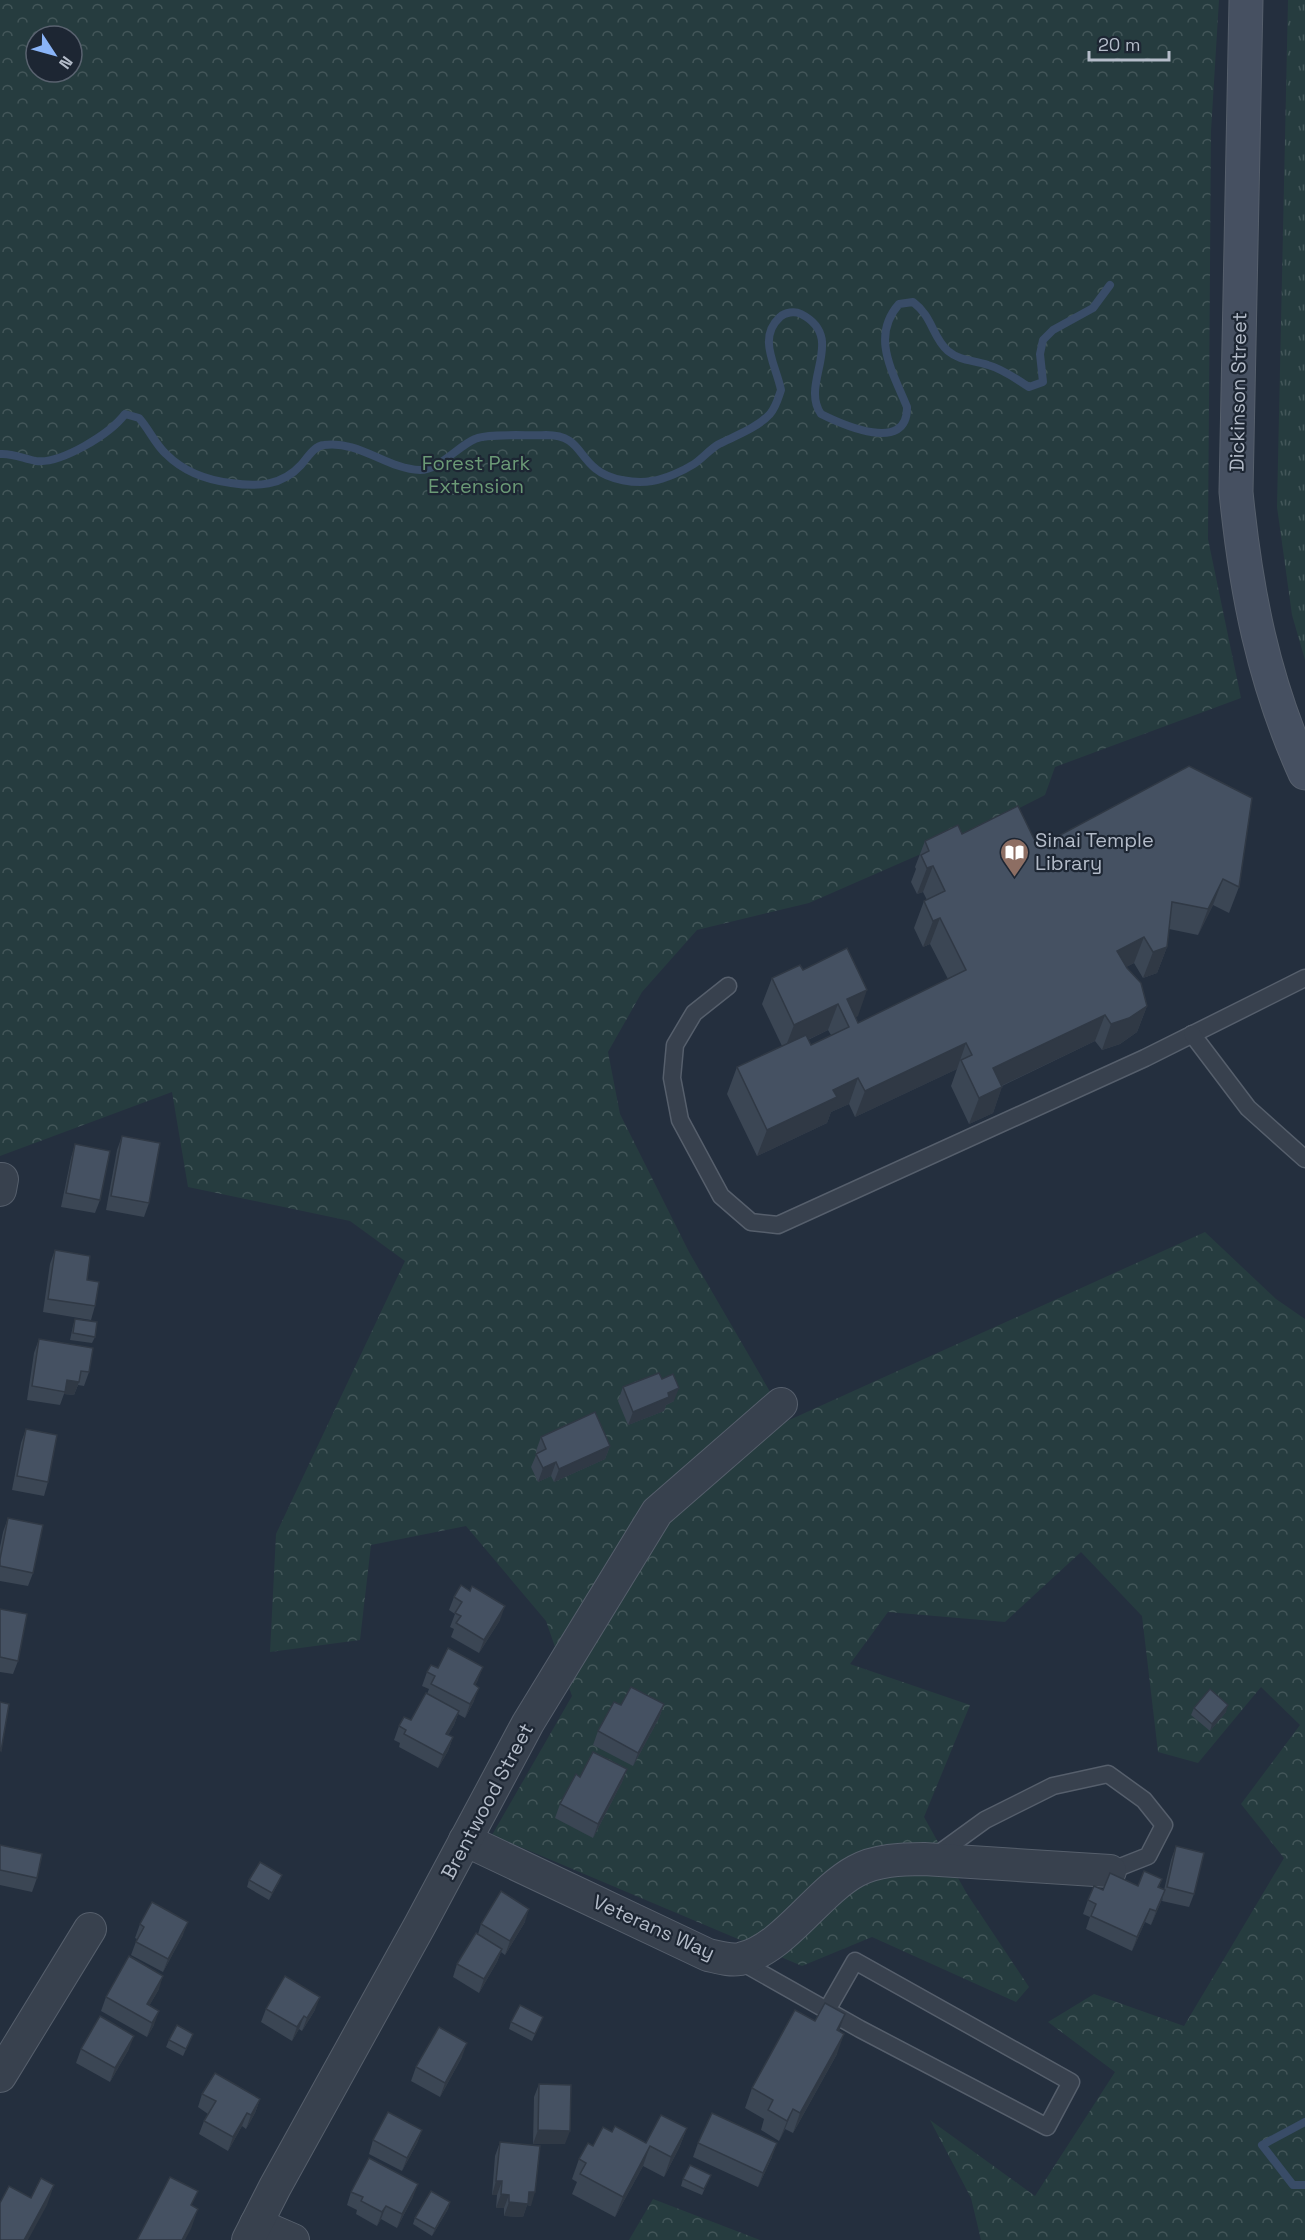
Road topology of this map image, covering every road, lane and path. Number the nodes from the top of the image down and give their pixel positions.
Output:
1 (1246, 0) edge
2 (1305, 773) edge
3 (1305, 978) edge
4 (728, 986) dead end
5 (1192, 1034) junction
6 (1305, 1159) edge
7 (781, 1404) dead end
8 (465, 1840) junction
9 (931, 1860) junction
10 (1110, 1871) joint
11 (90, 1929) dead end
12 (738, 1960) junction
13 (827, 2010) junction
14 (0, 2076) edge
15 (252, 2232) edge
16 (293, 2240) edge

1 - 2 main road, Dickinson Street
3 - 5 lane
4 - 5 lane
5 - 6 lane
7 - 8 street, Brentwood Street
8 - 12 street, Veterans Way
8 - 15 street, Brentwood Street
9 - 10 street, Veterans Way
9 - 10 lane
9 - 12 street, Veterans Way
11 - 14 street
12 - 13 lane
13 - 13 lane
15 - 16 street

